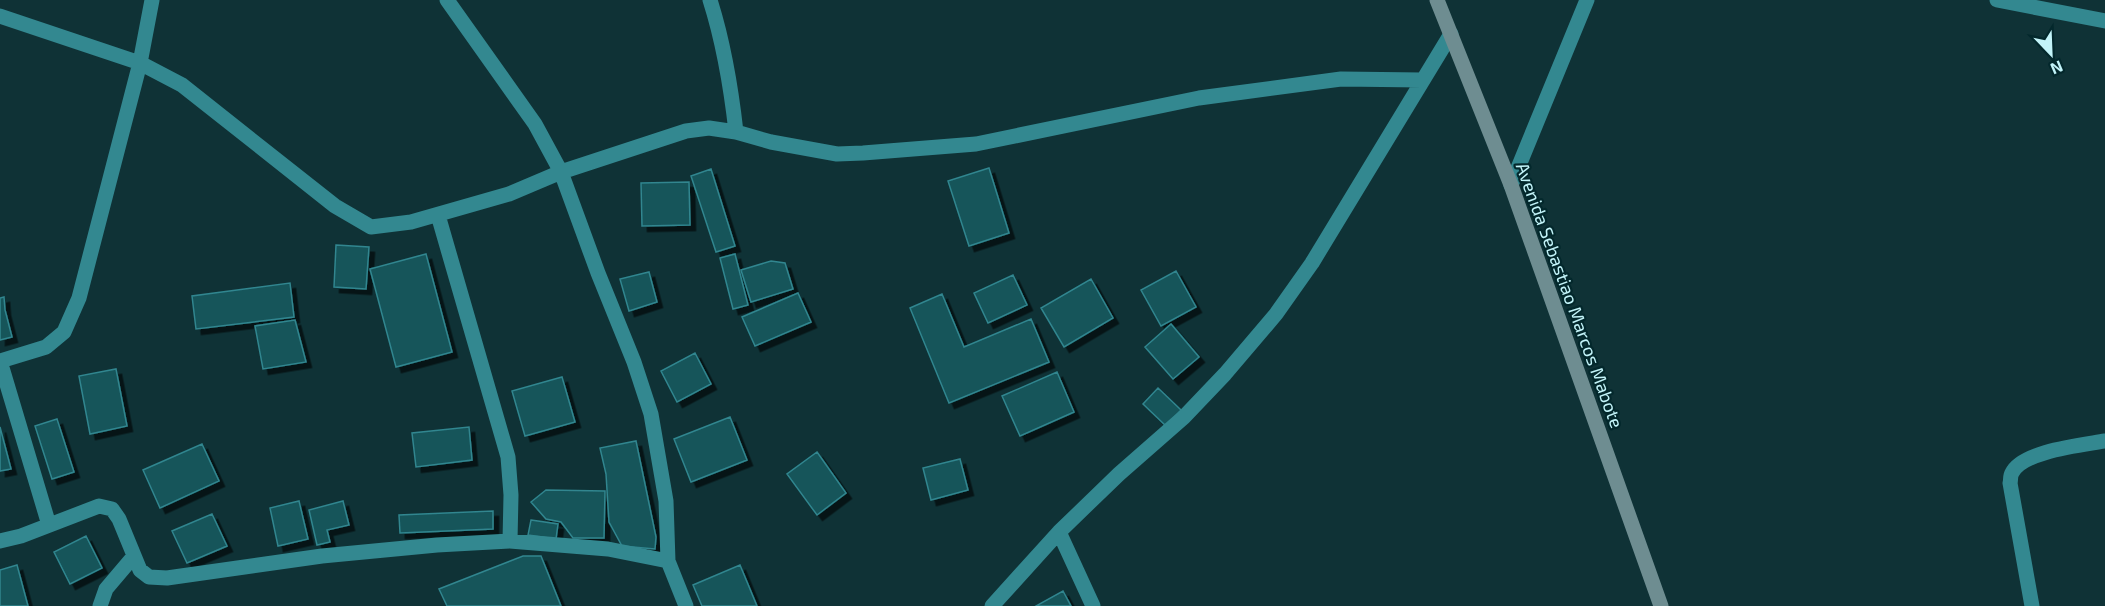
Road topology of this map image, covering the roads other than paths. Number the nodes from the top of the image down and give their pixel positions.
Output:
1 (152, 0) edge
2 (447, 0) edge
3 (710, 0) edge
4 (1437, 0) edge
5 (1587, 0) edge
6 (1997, 0) edge
7 (0, 16) edge
8 (2105, 21) edge
9 (1451, 34) junction
10 (140, 63) junction
11 (1422, 80) junction
12 (736, 132) junction
13 (561, 172) junction
14 (1511, 185) junction
15 (438, 214) junction
16 (0, 361) edge
17 (2105, 441) edge
18 (49, 525) junction
19 (1059, 532) junction
20 (0, 541) edge
21 (510, 541) junction
22 (134, 556) junction
23 (668, 561) junction
24 (100, 606) edge
25 (686, 606) edge
26 (992, 606) edge
27 (1093, 606) edge
28 (1661, 606) edge
29 (2032, 606) edge

1 - 10 street
2 - 13 street
3 - 12 street
4 - 9 main road, Avenida Sebastiao Marcos Mabote
5 - 14 street
6 - 8 street
7 - 10 street
9 - 11 street
9 - 14 main road, Avenida Sebastiao Marcos Mabote
10 - 15 street
10 - 16 street
11 - 12 street
11 - 19 street
12 - 13 street
13 - 15 street
13 - 23 street
14 - 28 main road, Avenida Sebastiao Marcos Mabote
15 - 21 street
16 - 18 street
17 - 29 street
18 - 20 street
18 - 22 street
19 - 26 street
19 - 27 street
21 - 22 street
21 - 23 street
22 - 24 street
23 - 25 street

